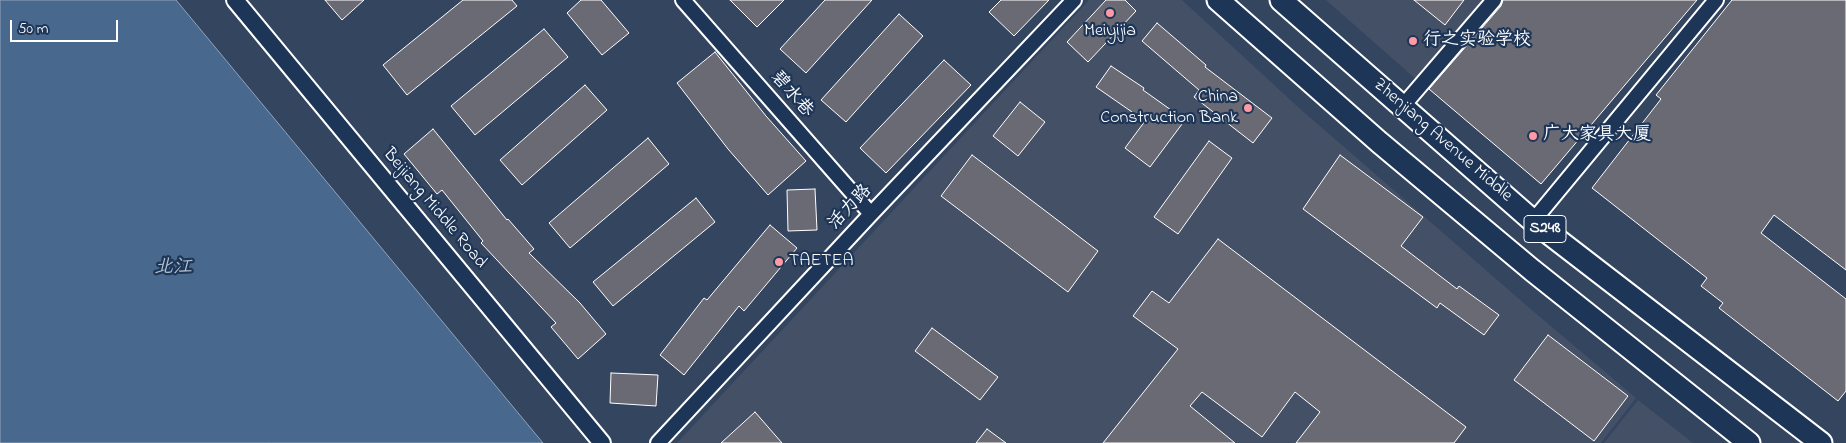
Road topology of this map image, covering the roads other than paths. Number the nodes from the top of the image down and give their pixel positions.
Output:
1 (235, 0) edge
2 (683, 0) edge
3 (1074, 0) edge
4 (1218, 0) edge
5 (1281, 0) edge
6 (1494, 0) edge
7 (1716, 0) edge
8 (1402, 107) junction
9 (871, 214) junction
10 (1533, 221) junction
11 (602, 443) edge
12 (658, 443) edge
13 (1749, 443) edge
14 (1821, 443) edge

1 - 11 street, Beijiang Middle Road
2 - 9 street, 碧水巷
3 - 9 street, 活力路
4 - 13 main road, S248
5 - 8 main road, Zhenjiang Avenue Middle / S248
6 - 8 street
7 - 10 street
8 - 10 main road, Zhenjiang Avenue Middle / S248
9 - 12 street, 活力路
10 - 14 main road, Zhenjiang Avenue Middle / S248

